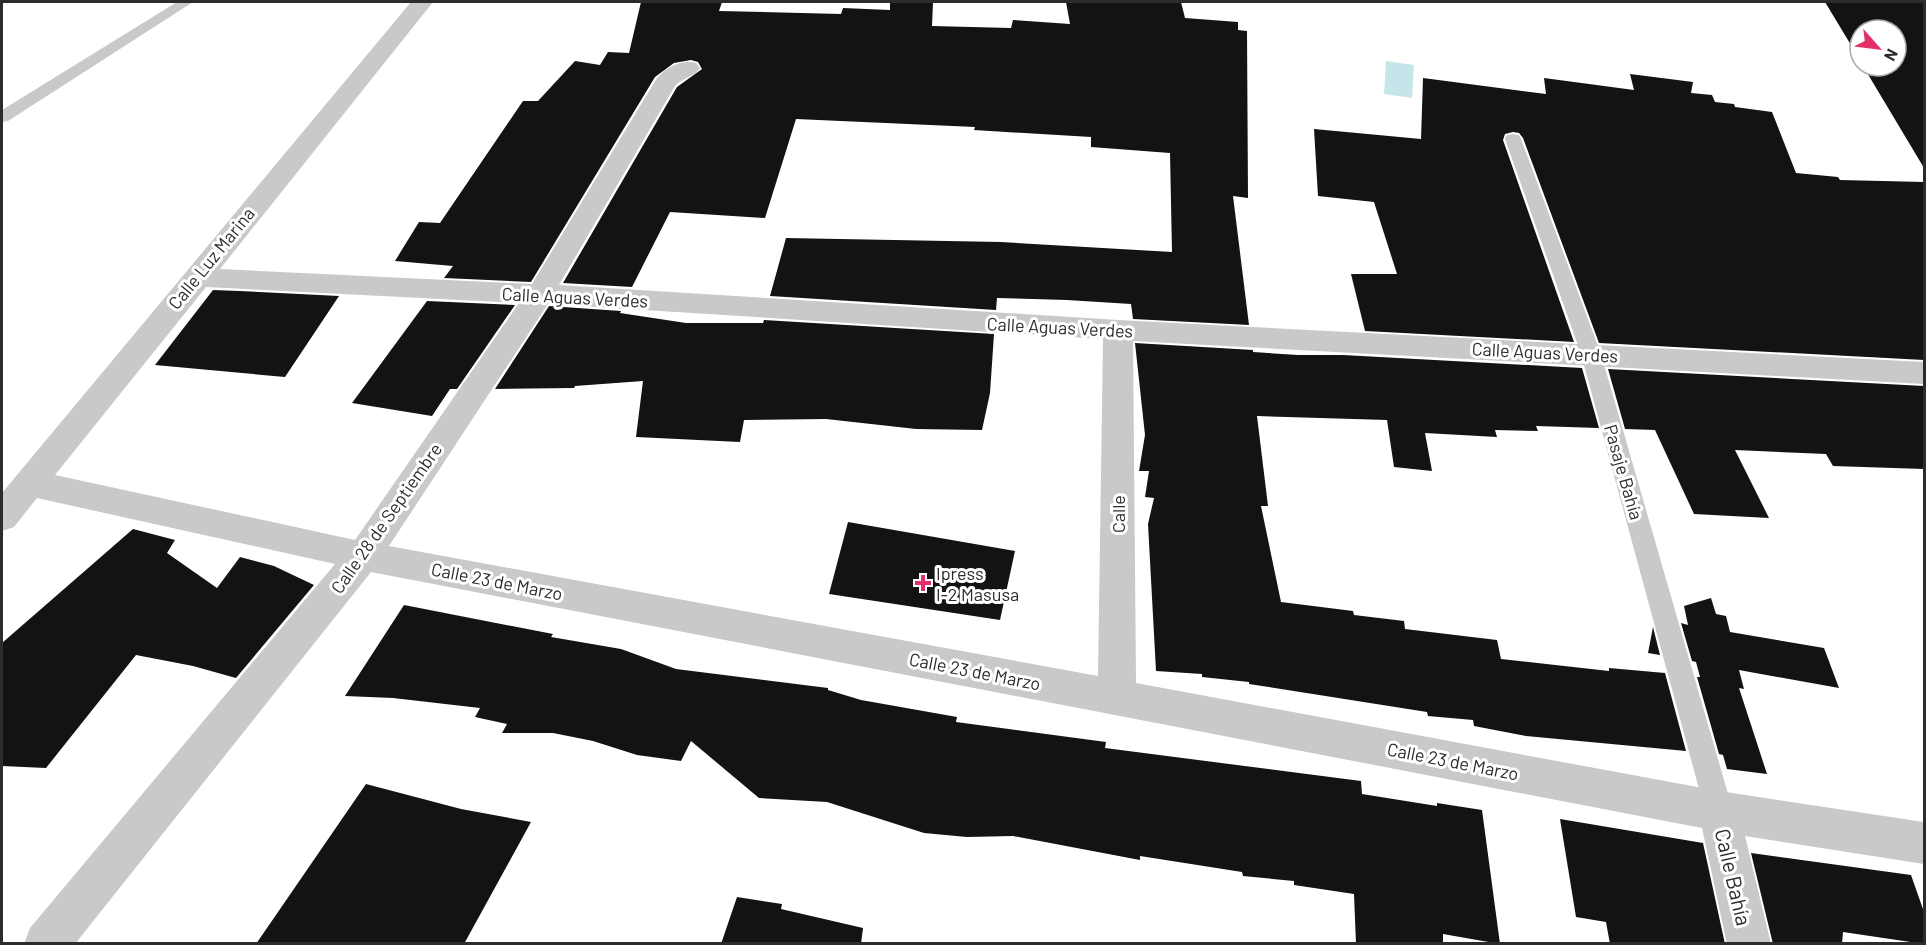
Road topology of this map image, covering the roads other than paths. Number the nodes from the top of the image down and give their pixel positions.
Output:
1 (186, 2) edge
2 (422, 2) edge
3 (688, 68) dead end
4 (2, 117) edge
5 (1513, 139) dead end
6 (196, 277) junction
7 (540, 294) junction
8 (1118, 330) junction
9 (1591, 354) junction
10 (1924, 373) edge
11 (29, 483) junction
12 (2, 517) edge
13 (363, 556) junction
14 (1118, 698) junction
15 (1719, 811) junction
16 (1924, 843) edge
17 (46, 944) edge
18 (1749, 944) edge

1 - 4 lane
2 - 6 street, Calle Luz Marina
3 - 7 street, Calle 28 de Septiembre
5 - 9 lane, Pasaje Bahía
6 - 7 street, Calle Aguas Verdes
6 - 11 street, Calle Luz Marina
7 - 8 street, Calle Aguas Verdes
7 - 13 street, Calle 28 de Septiembre
8 - 9 street, Calle Aguas Verdes
8 - 14 street, Calle
9 - 10 street, Calle Aguas Verdes
9 - 15 lane, Pasaje Bahía
11 - 12 street, Calle Luz Marina
11 - 13 street, Calle 23 de Marzo
13 - 14 street, Calle 23 de Marzo
13 - 17 street, Calle 28 de Septiembre
14 - 15 street, Calle 23 de Marzo
15 - 16 street, Calle 23 de Marzo
15 - 18 street, Calle Bahía

